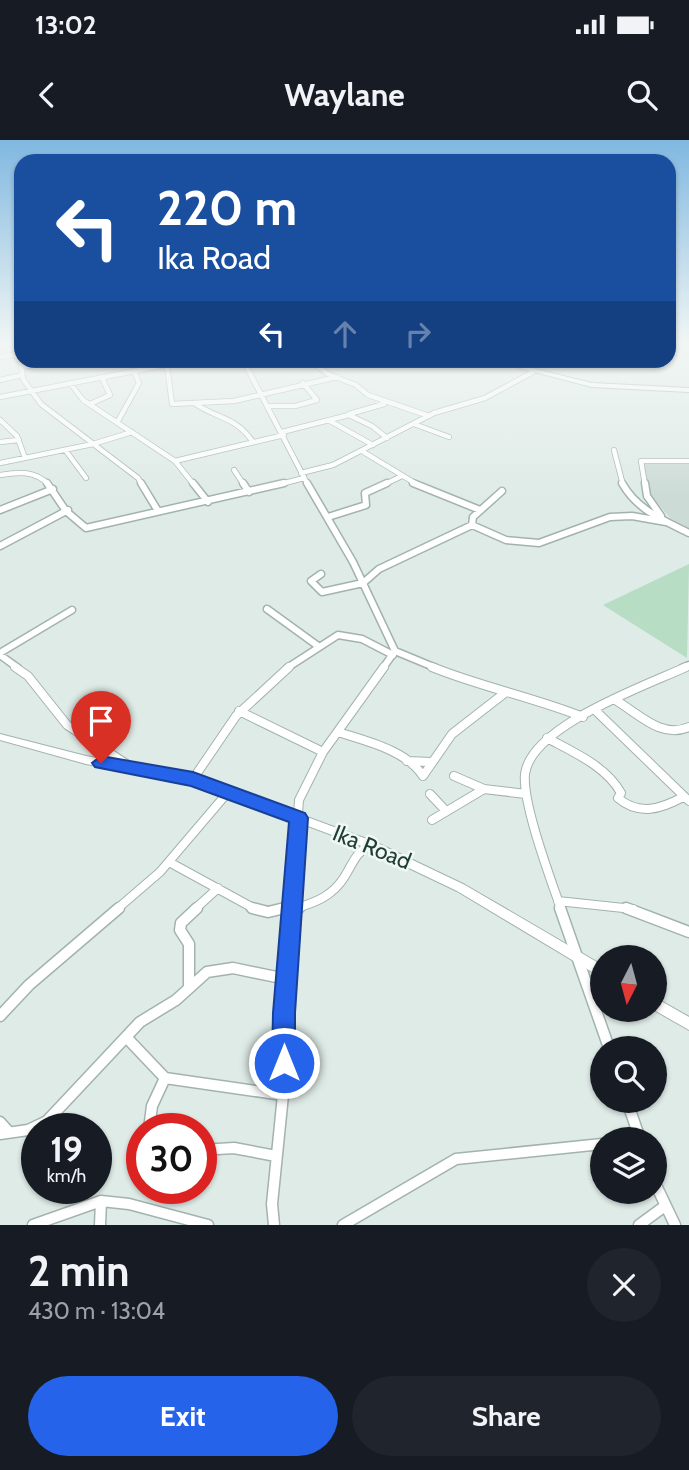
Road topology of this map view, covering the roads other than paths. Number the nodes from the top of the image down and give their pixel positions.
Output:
1 (33, 395) edge
2 (81, 395) edge
3 (110, 395) edge
4 (133, 395) edge
5 (172, 395) edge
6 (268, 395) edge
7 (313, 395) edge
8 (367, 395) edge
9 (491, 395) edge
10 (264, 396) junction
11 (376, 399) junction
12 (194, 403) junction
13 (389, 403) junction
14 (90, 404) junction
15 (373, 405) junction
16 (269, 406) junction
17 (349, 415) junction
18 (429, 416) junction
19 (0, 420) edge
20 (118, 421) junction
21 (329, 421) junction
22 (414, 424) junction
23 (132, 432) junction
24 (283, 434) junction
25 (449, 437) dead end
26 (387, 438) junction
27 (19, 440) junction
28 (0, 442) edge
29 (253, 442) junction
30 (93, 444) junction
31 (374, 445) junction
32 (614, 450) dead end
33 (66, 451) junction
34 (362, 451) junction
35 (25, 458) junction
36 (689, 461) edge
37 (0, 463) edge
38 (176, 463) junction
39 (234, 470) dead end
40 (0, 475) edge
41 (303, 475) junction
42 (402, 476) junction
43 (86, 478) dead end
44 (53, 489) junction
45 (502, 491) dead end
46 (249, 492) junction
47 (208, 502) junction
48 (0, 510) edge
49 (68, 510) junction
50 (480, 510) junction
51 (158, 511) junction
52 (328, 517) junction
53 (666, 522) junction
54 (472, 525) junction
55 (689, 533) edge
56 (2, 543) edge
57 (321, 574) dead end
58 (363, 583) junction
59 (72, 610) dead end
60 (267, 610) dead end
61 (318, 646) junction
62 (394, 653) junction
63 (0, 654) edge
64 (689, 664) edge
65 (506, 692) junction
66 (617, 701) junction
67 (239, 711) junction
68 (596, 712) junction
69 (583, 717) junction
70 (689, 727) edge
71 (338, 732) junction
72 (0, 737) edge
73 (547, 738) junction
74 (323, 752) junction
75 (407, 761) junction
76 (432, 762) junction
77 (132, 767) junction
78 (454, 776) dead end
79 (193, 779) junction
80 (484, 789) junction
81 (229, 791) junction
82 (430, 794) dead end
83 (526, 794) junction
84 (686, 799) edge
85 (446, 811) junction
86 (298, 818) junction
87 (432, 820) dead end
88 (371, 845) junction
89 (169, 862) junction
90 (218, 888) junction
91 (558, 901) junction
92 (291, 908) junction
93 (689, 932) edge
94 (579, 958) junction
95 (590, 965) edge
96 (286, 979) junction
97 (188, 988) junction
98 (667, 1011) edge
99 (0, 1016) edge
100 (689, 1024) edge
101 (606, 1036) edge
102 (126, 1037) junction
103 (165, 1078) junction
104 (283, 1095) junction
105 (151, 1113) edge
106 (0, 1122) edge
107 (4, 1133) edge
108 (590, 1145) edge
109 (217, 1149) edge
110 (276, 1156) junction
111 (112, 1202) edge
112 (92, 1204) edge
113 (101, 1204) edge
114 (665, 1206) joint
115 (33, 1225) edge
116 (100, 1225) edge
117 (208, 1225) edge
118 (274, 1225) edge
119 (343, 1225) edge
120 (639, 1225) edge
121 (675, 1225) edge

1 - 30 street
2 - 14 street
3 - 14 street
4 - 20 street
5 - 12 street
6 - 10 street
7 - 16 street
8 - 11 street
9 - 18 street
10 - 12 street
10 - 16 street
11 - 13 street
11 - 15 street
12 - 29 street
13 - 15 street
13 - 18 street
14 - 20 street
15 - 17 street
16 - 24 street
17 - 21 street
17 - 26 street
18 - 22 street
19 - 27 street
20 - 23 street
21 - 24 street
21 - 31 street
22 - 25 street
22 - 26 street
23 - 30 street
23 - 38 street
24 - 29 street
24 - 41 street
26 - 31 street
27 - 28 street
27 - 35 street
29 - 38 street
30 - 33 street
30 - 51 street
31 - 34 street
32 - 53 street
33 - 35 street
33 - 43 street
34 - 41 street
34 - 42 street
35 - 37 street
36 - 53 street
38 - 47 street
39 - 46 street
40 - 44 street
41 - 46 street
41 - 52 street
42 - 50 street
42 - 52 street
44 - 48 street
44 - 49 street
45 - 50 street
46 - 47 street
47 - 51 street
49 - 51 street
49 - 56 street
50 - 54 street
52 - 58 street
53 - 54 street
53 - 55 street
54 - 58 street
57 - 58 street
58 - 62 street
59 - 63 street
60 - 61 street
61 - 62 street
61 - 67 street
62 - 65 street
62 - 71 street
63 - 77 street
64 - 66 street
65 - 69 street
65 - 76 street
66 - 68 street
66 - 70 street
67 - 74 street
67 - 79 street
68 - 69 street
68 - 84 street
69 - 73 street
71 - 74 street
71 - 75 street
72 - 77 street, Ika Road
73 - 83 street
73 - 84 street
74 - 86 street
75 - 76 street
75 - 76 street
77 - 79 street, Ika Road
78 - 80 street
79 - 81 street, Ika Road
80 - 83 street
80 - 85 street
81 - 86 street, Ika Road
81 - 89 street
82 - 85 street
83 - 91 street
85 - 87 street
86 - 88 street, Ika Road
86 - 92 street
88 - 92 street
88 - 94 street, Ika Road
89 - 90 street
89 - 99 street
90 - 92 street
90 - 97 street
91 - 93 street
91 - 94 street
92 - 96 street
94 - 95 street, Ika Road
94 - 101 street
96 - 97 street
96 - 104 street
97 - 102 street
98 - 100 street
102 - 103 street
102 - 107 street
103 - 104 street
103 - 105 street
104 - 110 street
106 - 107 street
108 - 119 street
109 - 110 street
110 - 118 street
111 - 117 street
112 - 115 street
113 - 116 street
114 - 120 street
114 - 121 street

